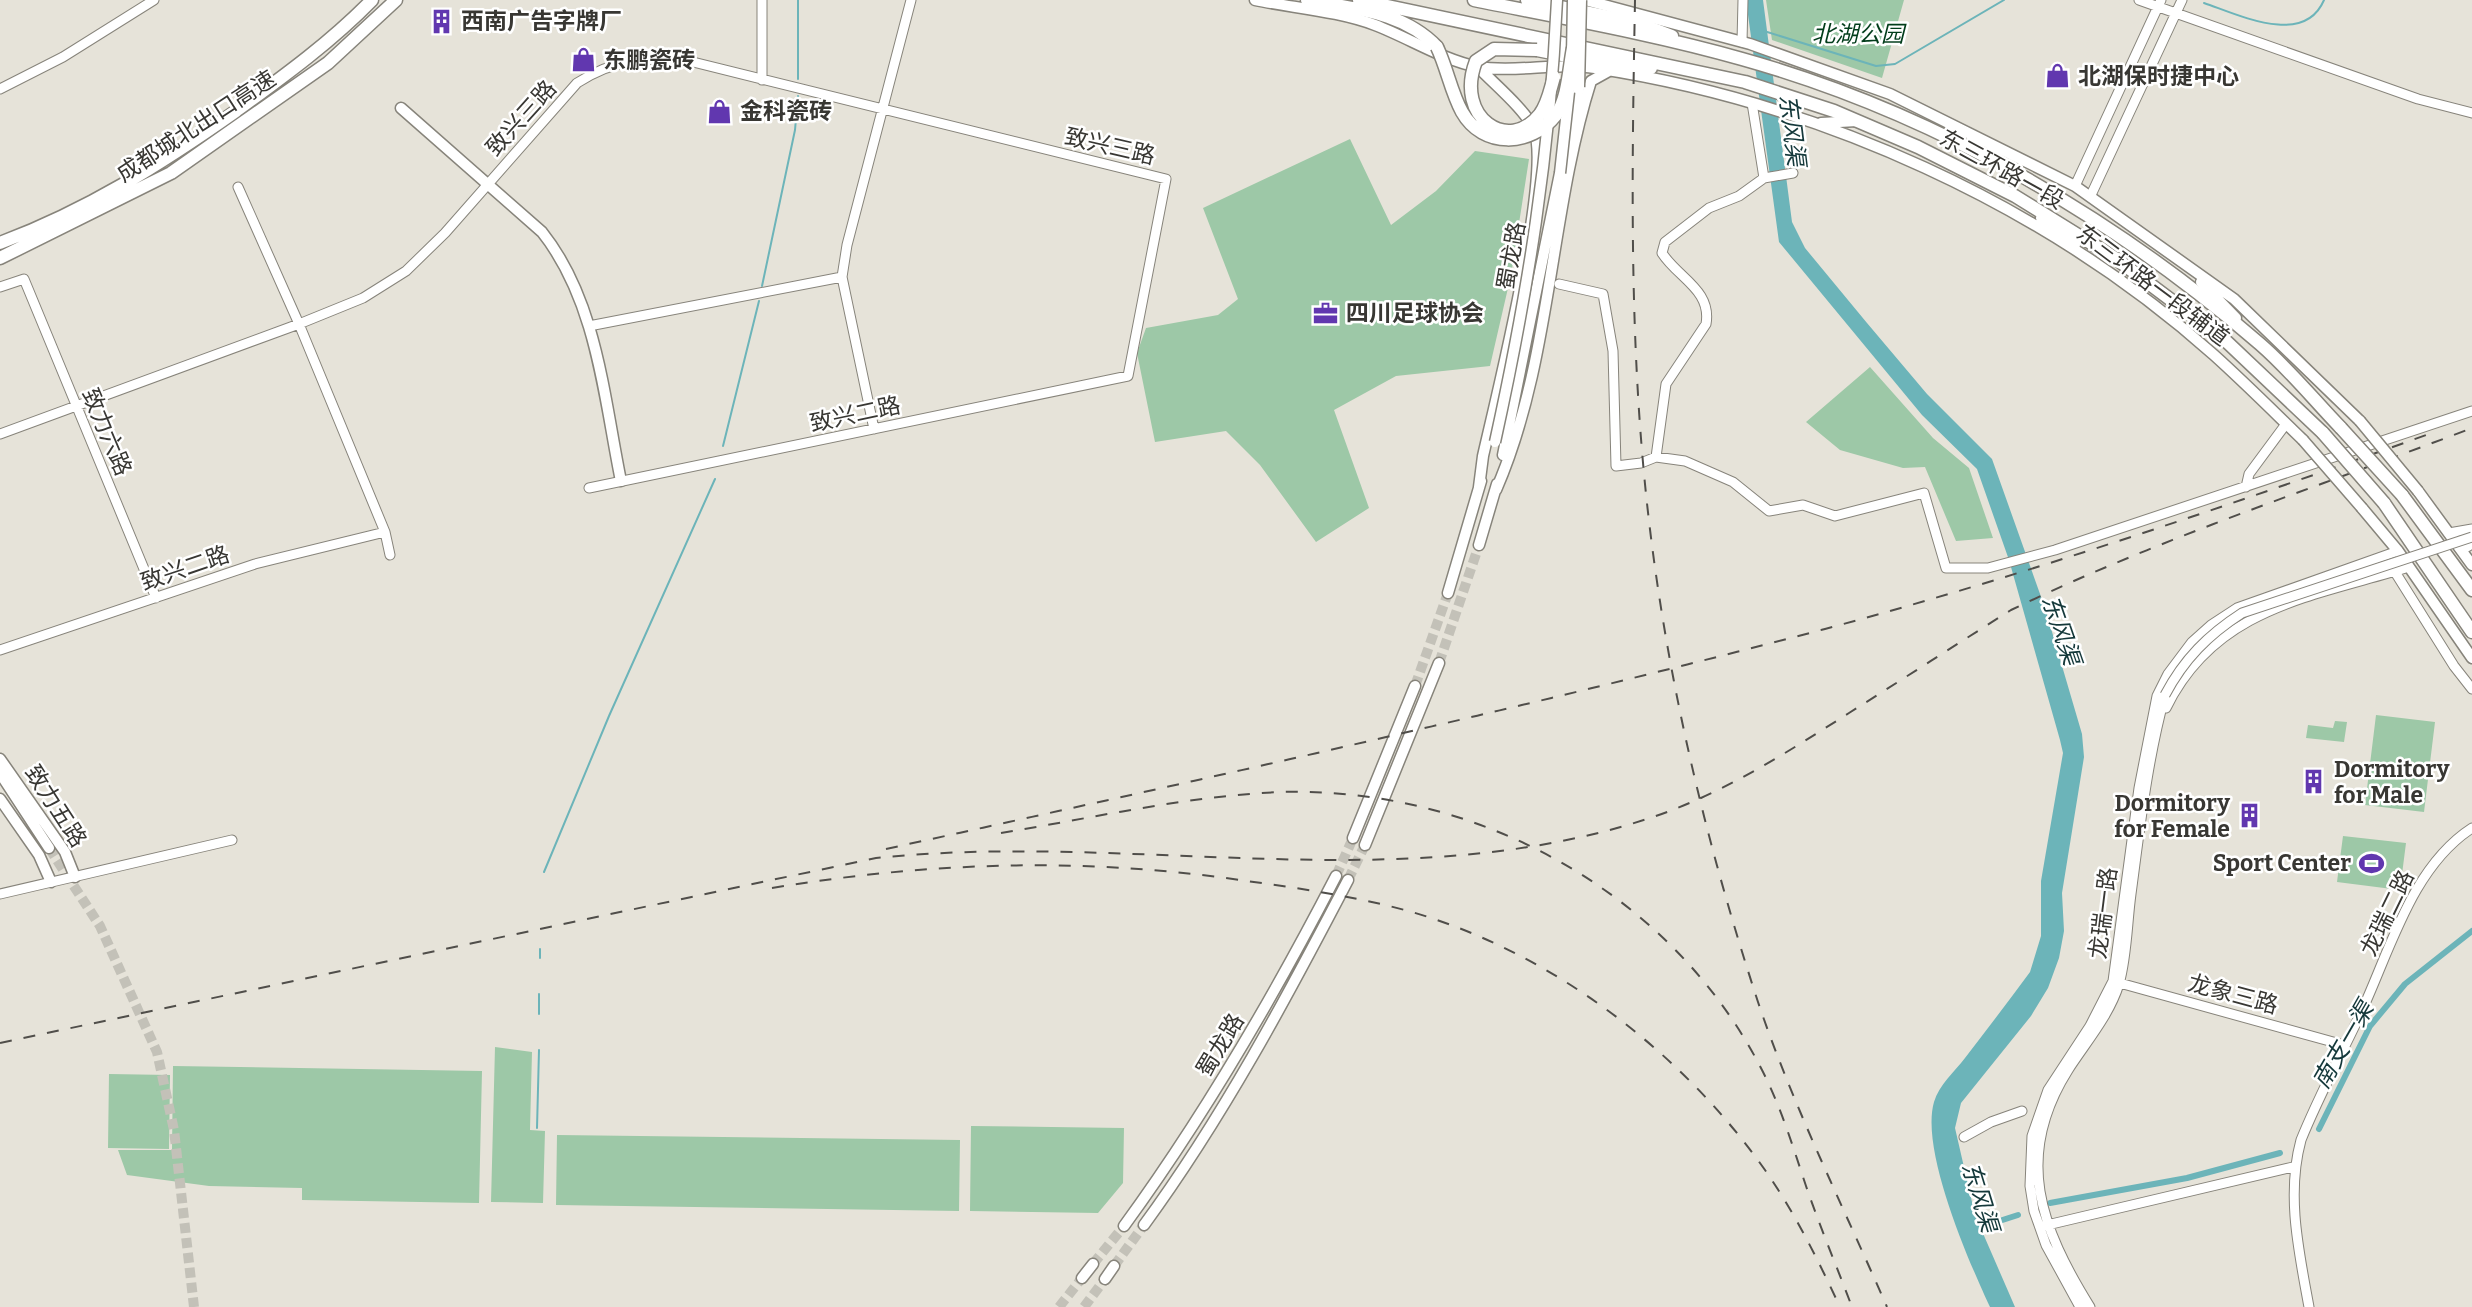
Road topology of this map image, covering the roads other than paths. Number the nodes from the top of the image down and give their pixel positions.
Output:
1 (154, 0) edge
2 (372, 0) edge
3 (762, 0) edge
4 (911, 0) edge
5 (1255, 0) edge
6 (1307, 0) edge
7 (1359, 0) edge
8 (1474, 0) edge
9 (1527, 0) edge
10 (1557, 0) edge
11 (1573, 0) edge
12 (1580, 0) edge
13 (1743, 0) edge
14 (2139, 0) edge
15 (2182, 0) edge
16 (1591, 1) edge
17 (395, 3) edge
18 (2160, 3) edge
19 (2176, 13) junction
20 (1746, 43) junction
21 (1573, 48) junction
22 (1715, 52) junction
23 (1478, 66) junction
24 (1609, 71) junction
25 (1710, 73) junction
26 (1554, 77) junction
27 (762, 80) junction
28 (0, 89) edge
29 (1755, 104) junction
30 (401, 108) dead end
31 (883, 111) junction
32 (2472, 113) edge
33 (1858, 121) junction
34 (1815, 123) junction
35 (1560, 173) junction
36 (1793, 173) dead end
37 (1764, 178) junction
38 (488, 184) junction
39 (2075, 186) junction
40 (238, 187) dead end
41 (2091, 195) junction
42 (2015, 196) junction
43 (0, 243) edge
44 (0, 258) edge
45 (2180, 260) junction
46 (842, 277) junction
47 (1559, 284) dead end
48 (2127, 286) junction
49 (0, 287) edge
50 (299, 324) junction
51 (589, 326) junction
52 (2262, 345) junction
53 (1128, 376) joint
54 (75, 406) junction
55 (2472, 411) edge
56 (2286, 424) junction
57 (874, 429) junction
58 (0, 434) edge
59 (1500, 444) junction
60 (1656, 457) junction
61 (621, 481) junction
62 (1479, 487) junction
63 (2246, 487) junction
64 (589, 488) dead end
65 (1496, 490) junction
66 (2472, 529) edge
67 (385, 532) junction
68 (2449, 533) junction
69 (2472, 537) edge
70 (1479, 545) tunnel mouth
71 (2467, 547) edge
72 (2398, 551) junction
73 (390, 555) dead end
74 (2472, 565) edge
75 (2409, 567) junction
76 (2395, 572) junction
77 (2472, 590) edge
78 (1448, 593) tunnel mouth
79 (156, 598) junction
80 (2472, 632) edge
81 (0, 650) edge
82 (2472, 658) edge
83 (1439, 663) tunnel mouth
84 (1415, 686) tunnel mouth
85 (2472, 689) edge
86 (2153, 727) junction
87 (0, 759) edge
88 (0, 773) edge
89 (0, 785) edge
90 (0, 799) edge
91 (2472, 828) edge
92 (1353, 838) tunnel mouth
93 (232, 840) dead end
94 (1365, 845) tunnel mouth
95 (47, 849) junction
96 (1336, 876) tunnel mouth
97 (75, 877) junction
98 (1348, 880) tunnel mouth
99 (51, 882) junction
100 (0, 894) edge
101 (2116, 982) junction
102 (2344, 1045) junction
103 (2022, 1111) dead end
104 (1964, 1137) dead end
105 (2293, 1167) junction
106 (1144, 1225) tunnel mouth
107 (1124, 1226) tunnel mouth
108 (2043, 1226) junction
109 (1093, 1264) tunnel mouth
110 (1115, 1266) tunnel mouth
111 (1082, 1278) tunnel mouth
112 (1105, 1279) tunnel mouth
113 (2080, 1307) edge
114 (2090, 1307) edge
115 (2309, 1307) edge

1 - 28 street
2 - 43 highway, 成都城北出口高速
3 - 27 street
4 - 31 street
5 - 23 main road, 东三环路一段辅道
6 - 21 highway, bridge
7 - 25 highway, 东三环路一段
8 - 22 highway, 东三环路一段
9 - 22 highway
10 - 26 main road, 蜀龙路, bridge
11 - 21 main road, 蜀龙路, bridge
12 - 35 highway, bridge
13 - 20 street
14 - 18 street
15 - 19 street
16 - 20 main road, 东三环路一段辅道
17 - 44 highway, 成都城北出口高速
18 - 19 street
18 - 39 street
19 - 32 street
19 - 41 street
20 - 39 main road, 东三环路一段辅道
21 - 35 main road, 蜀龙路, bridge
22 - 52 highway, 东三环路一段
23 - 24 main road, 东三环路一段辅道
23 - 62 main road
24 - 29 main road, 东三环路一段辅道
24 - 65 main road
25 - 26 highway, bridge
25 - 33 highway, 东三环路一段
26 - 59 main road, 蜀龙路, bridge
27 - 31 street, 致兴三路
27 - 38 street, 致兴三路
29 - 34 main road, 东三环路一段辅道
29 - 37 street
30 - 38 main road
31 - 46 street
31 - 53 street, 致兴三路
33 - 34 main road
33 - 42 highway, 东三环路一段
34 - 48 main road, 东三环路一段辅道
35 - 59 main road, 蜀龙路
36 - 37 street
37 - 60 street
38 - 50 street, 致兴三路
38 - 51 main road
39 - 41 main road, 东三环路一段辅道
40 - 50 street
41 - 45 main road, 东三环路一段辅道
42 - 48 main road
42 - 80 highway, 东三环路一段, bridge
45 - 52 main road
45 - 68 main road, 东三环路一段辅道, bridge
46 - 51 street
46 - 57 street
47 - 60 street
48 - 56 main road, 东三环路一段辅道
49 - 54 street, 致力六路
50 - 54 street, 致兴三路
50 - 67 street
51 - 61 main road
52 - 77 highway, 东三环路一段, bridge
53 - 57 street, 致兴二路
54 - 58 street, 致兴三路
54 - 79 street, 致力六路
55 - 63 street
56 - 63 street
56 - 72 main road, 东三环路一段辅道, bridge
57 - 61 street, 致兴二路
59 - 62 main road, 蜀龙路
59 - 65 main road, 蜀龙路
60 - 63 street
61 - 64 street, 致兴二路
62 - 78 main road, 蜀龙路
65 - 70 main road, 蜀龙路
66 - 68 street
67 - 73 street
67 - 79 street, 致兴二路
68 - 71 main road, 东三环路一段辅道
69 - 86 street, bridge
71 - 74 main road, 东三环路一段辅道
72 - 75 main road, 东三环路一段辅道
72 - 86 street
75 - 76 street
75 - 82 main road, 东三环路一段辅道
76 - 85 street
76 - 86 street
79 - 81 street, 致兴二路
83 - 94 main road
84 - 92 main road
86 - 101 street, 龙瑞一路
87 - 95 main road, 致力五路
88 - 95 main road
89 - 95 main road
90 - 95 main road, 致力五路
91 - 102 street, 龙瑞二路
93 - 97 street
95 - 97 main road, 致力五路
95 - 99 main road, 致力五路
96 - 107 main road, 蜀龙路
97 - 99 street
98 - 106 main road, 蜀龙路
99 - 100 street
101 - 102 street, 龙象三路
101 - 108 street, 龙瑞一路
102 - 105 street, 龙瑞二路
103 - 104 street
105 - 108 street
105 - 115 street, 龙瑞二路
108 - 113 street
108 - 114 street
109 - 111 main road
110 - 112 main road

